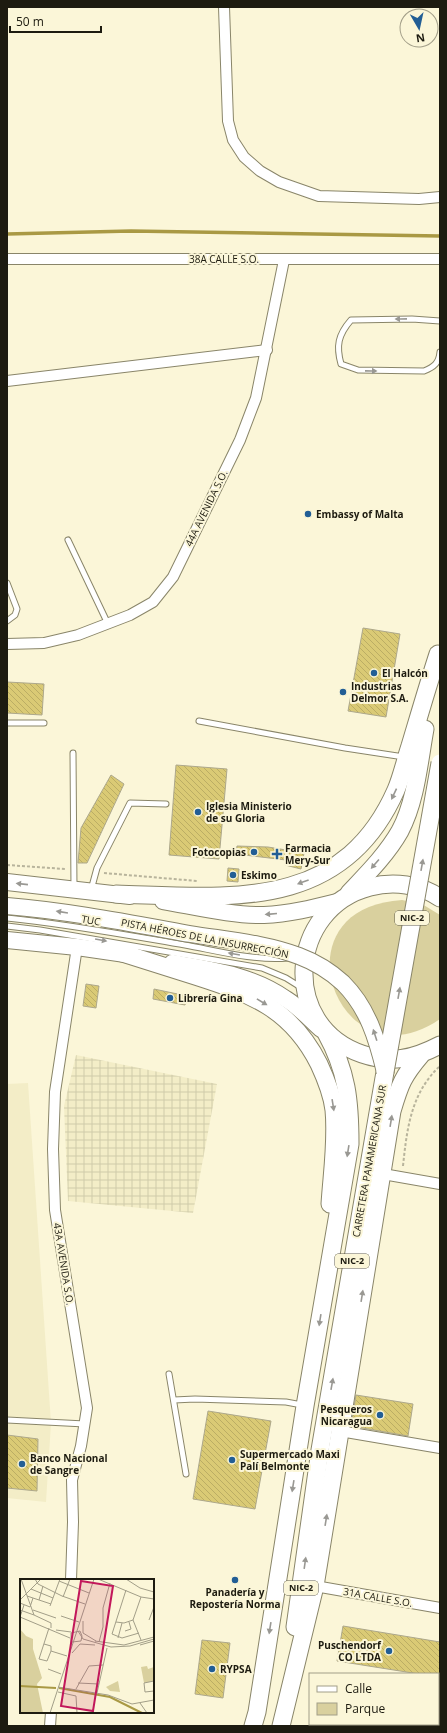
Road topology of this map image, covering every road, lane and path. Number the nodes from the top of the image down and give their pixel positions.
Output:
1 (224, 7) edge
2 (440, 197) edge
3 (7, 258) edge
4 (440, 259) edge
5 (284, 260) junction
6 (440, 321) edge
7 (267, 350) junction
8 (440, 352) edge
9 (7, 381) edge
10 (68, 540) dead end
11 (7, 583) edge
12 (7, 621) edge
13 (108, 624) junction
14 (7, 644) edge
15 (439, 648) edge
16 (199, 721) dead end
17 (7, 723) edge
18 (44, 723) dead end
19 (73, 754) dead end
20 (413, 758) junction
21 (440, 763) edge
22 (166, 804) dead end
23 (7, 865) edge
24 (75, 870) junction
25 (96, 872) junction
26 (200, 881) dead end
27 (7, 882) edge
28 (74, 889) junction
29 (90, 891) junction
30 (116, 894) junction
31 (440, 898) edge
32 (340, 900) junction
33 (7, 906) edge
34 (7, 918) edge
35 (7, 926) edge
36 (7, 940) edge
37 (308, 942) junction
38 (76, 947) junction
39 (120, 952) junction
40 (306, 992) junction
41 (326, 1032) junction
42 (440, 1045) edge
43 (421, 1055) junction
44 (440, 1066) edge
45 (385, 1072) junction
46 (404, 1153) dead end
47 (383, 1174) junction
48 (440, 1184) edge
49 (323, 1299) junction
50 (169, 1374) dead end
51 (174, 1400) junction
52 (305, 1406) junction
53 (7, 1420) edge
54 (85, 1424) junction
55 (340, 1431) junction
56 (440, 1448) edge
57 (186, 1474) dead end
58 (71, 1579) edge
59 (315, 1586) junction
60 (440, 1608) edge
61 (51, 1713) edge
62 (255, 1721) edge
63 (50, 1726) edge
64 (281, 1726) edge

1 - 2 street
3 - 5 street, 38A CALLE S.O.
4 - 5 street, 38A CALLE S.O.
5 - 7 street, 44A AVENIDA S.O.
6 -> 8 lane
7 - 9 street
7 - 13 street, 44A AVENIDA S.O.
10 - 13 lane
11 - 12 lane
13 - 14 street, 44A AVENIDA S.O.
15 - 20 highway, NIC-2
16 - 20 lane
17 - 18 lane
19 - 24 lane
20 -> 30 highway
20 -> 32 highway, NIC-2
45 -> 21 highway, CARRETERA PANAMERICANA SUR / NIC-2, bridge
22 - 25 lane
23 - 24 path
24 - 28 lane
25 - 26 path
25 - 29 lane
28 -> 27 main road
28 - 29 main road
29 - 30 main road
32 -> 30 main road
31 - 32 highway, NIC-2
32 - 37 highway, NIC-2
45 -> 33 main road, PISTA HÉROES DE LA INSURRECCIÓN, bridge
37 -> 34 lane, TUC
35 -> 40 lane, TUC
36 - 38 main road
37 - 40 highway, NIC-2
38 - 39 main road
38 - 54 street, 43A AVENIDA S.O.
39 - 41 main road
39 -> 49 highway
40 - 41 highway, NIC-2
41 - 43 highway, NIC-2
41 -> 49 highway, NIC-2
42 - 43 highway, NIC-2
47 -> 43 highway, CARRETERA PANAMERICANA SUR / NIC-2
44 - 46 path
64 -> 45 highway, CARRETERA PANAMERICANA SUR / NIC-2
47 - 48 street
55 -> 47 highway, CARRETERA PANAMERICANA SUR / NIC-2
49 -> 52 highway, NIC-2
50 - 51 lane
51 - 52 lane
51 - 57 lane
52 -> 62 highway, NIC-2
53 - 54 lane
54 - 58 street, 43A AVENIDA S.O.
55 - 56 street
59 -> 55 highway, CARRETERA PANAMERICANA SUR / NIC-2
59 - 60 street, 31A CALLE S.O.
59 - 64 highway, CARRETERA PANAMERICANA SUR / NIC-2
61 - 63 street

